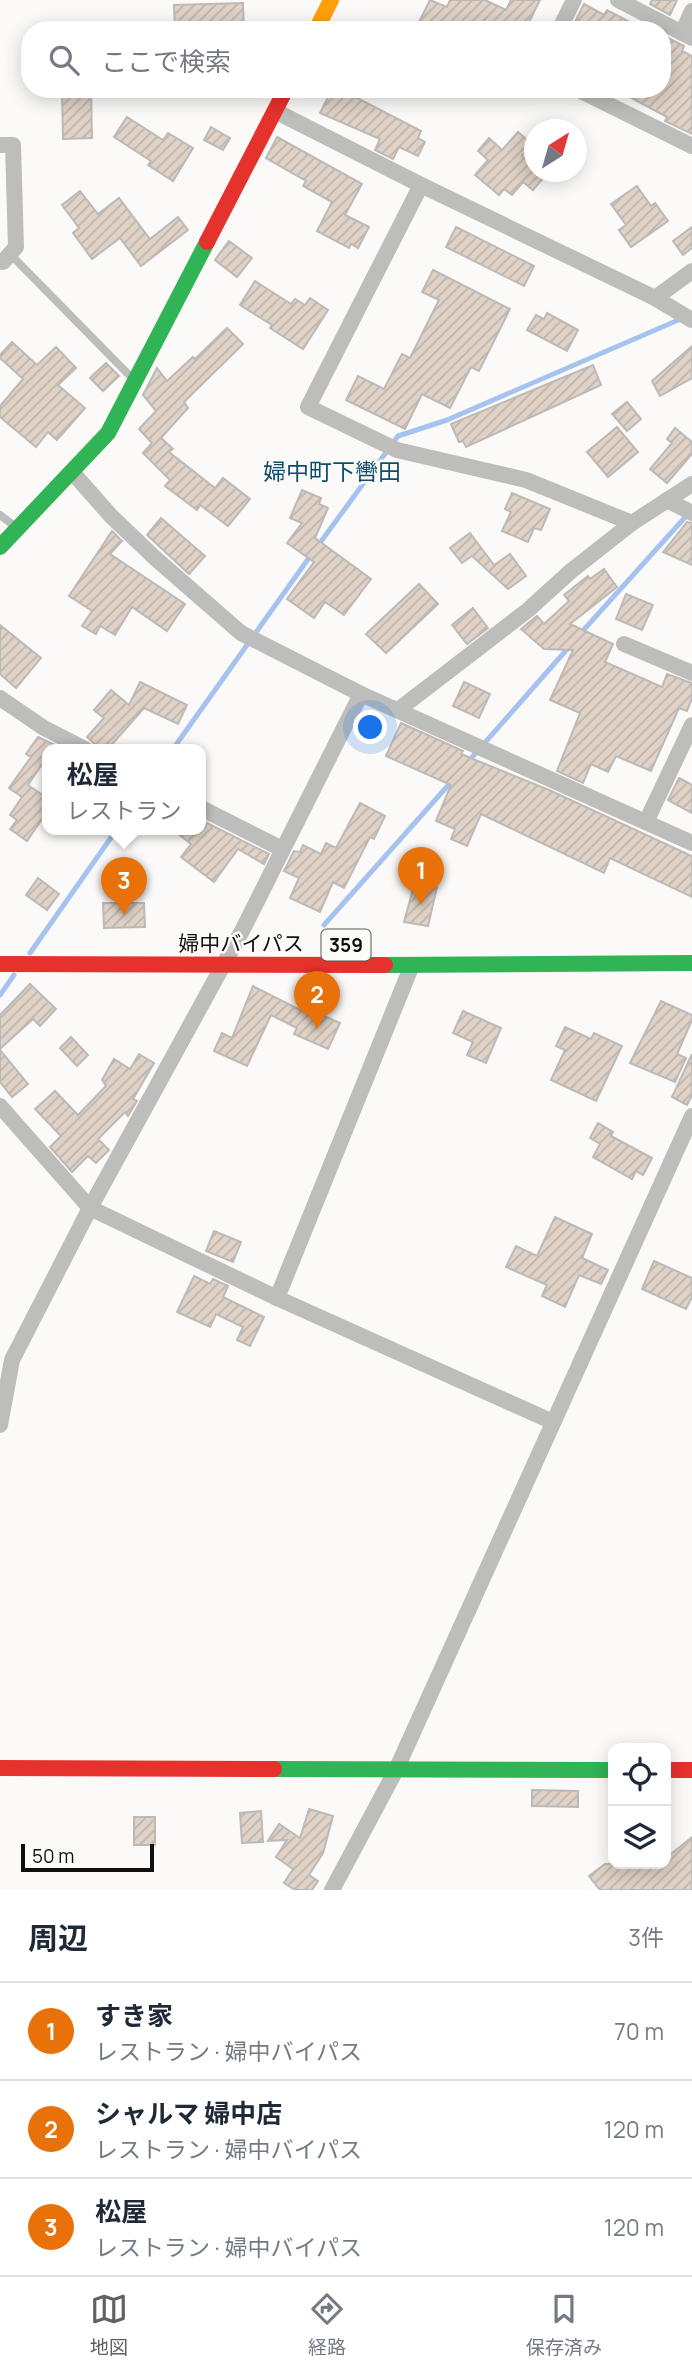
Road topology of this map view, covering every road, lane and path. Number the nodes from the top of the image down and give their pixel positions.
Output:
1 (331, 0) edge
2 (574, 0) edge
3 (618, 0) edge
4 (692, 11) edge
5 (320, 21) edge
6 (564, 21) edge
7 (659, 21) edge
8 (671, 27) edge
9 (687, 35) edge
10 (282, 98) edge
11 (595, 98) edge
12 (275, 111) junction
13 (0, 145) edge
14 (692, 146) edge
15 (421, 186) junction
16 (5, 258) edge
17 (692, 271) edge
18 (655, 298) junction
19 (692, 320) edge
20 (135, 381) junction
21 (73, 473) junction
22 (692, 484) edge
23 (667, 500) junction
24 (692, 513) edge
25 (0, 514) edge
26 (632, 523) junction
27 (18, 528) junction
28 (0, 547) edge
29 (624, 644) dead end
30 (692, 673) edge
31 (361, 694) junction
32 (0, 698) edge
33 (398, 710) junction
34 (692, 725) edge
35 (75, 744) edge
36 (206, 811) edge
37 (646, 822) junction
38 (692, 843) edge
39 (282, 849) junction
40 (692, 962) edge
41 (0, 964) edge
42 (225, 964) junction
43 (412, 965) junction
44 (0, 1106) edge
45 (692, 1116) edge
46 (90, 1208) junction
47 (278, 1298) junction
48 (553, 1422) junction
49 (0, 1425) edge
50 (0, 1768) edge
51 (396, 1770) junction
52 (608, 1770) edge
53 (671, 1770) edge
54 (692, 1770) edge
55 (332, 1890) edge

1 - 5 main road
2 - 6 street
3 - 7 street
4 - 9 street
8 - 9 street
10 - 12 main road
11 - 14 street
12 - 15 street
12 - 20 main road
13 - 16 street
15 - 18 street
15 - 26 street
16 - 20 lane
17 - 18 street
18 - 19 street
20 - 21 main road
21 - 27 main road
21 - 31 street
22 - 23 street
23 - 24 street
23 - 26 street
25 - 27 lane
26 - 33 street
27 - 28 main road
29 - 30 street
31 - 33 street
31 - 39 street
32 - 35 street
33 - 37 street
34 - 37 street
36 - 39 street
37 - 38 street
39 - 42 street
40 - 43 main road, 婦中バイパス / 359
41 - 42 main road, 婦中バイパス / 359
42 - 43 main road, 婦中バイパス / 359
42 - 46 street
43 - 47 street
44 - 46 street
45 - 48 street
46 - 47 street
46 - 49 street
47 - 48 street
48 - 51 street
50 - 51 main road
51 - 52 main road
51 - 55 street
53 - 54 main road

